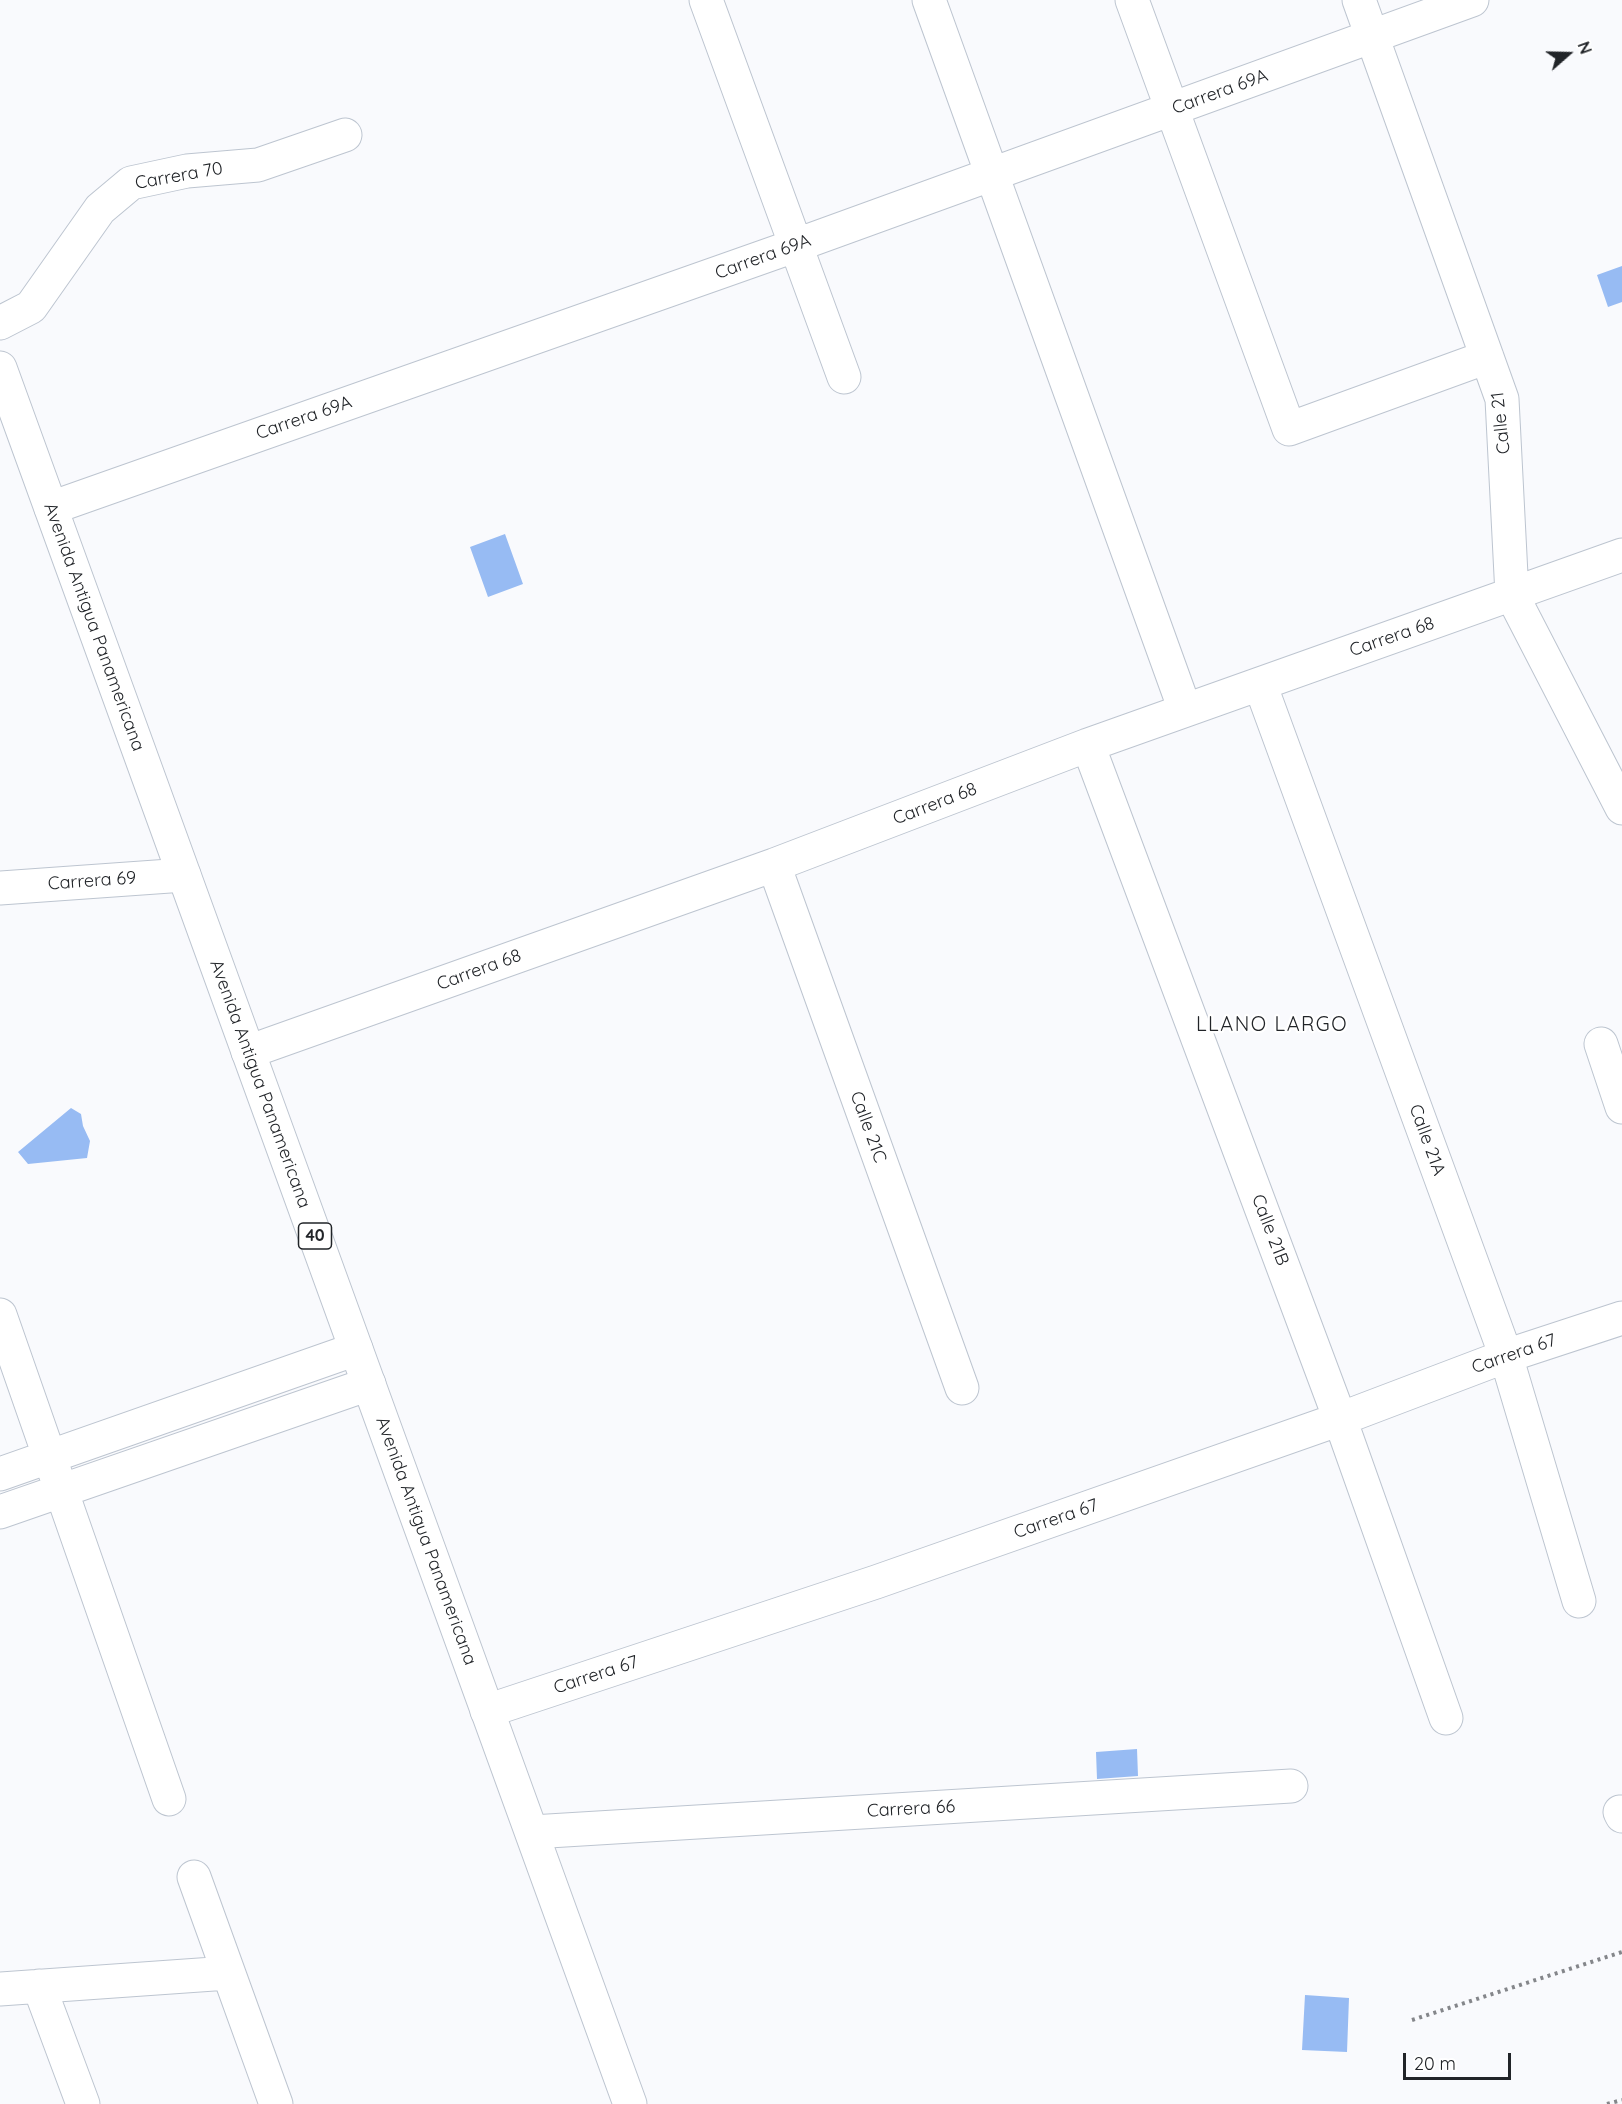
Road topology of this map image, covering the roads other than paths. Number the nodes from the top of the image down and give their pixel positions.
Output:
1 (706, 0) edge
2 (929, 0) edge
3 (1132, 0) edge
4 (1359, 0) edge
5 (1472, 0) edge
6 (1372, 37) junction
7 (1172, 110) junction
8 (345, 135) dead end
9 (992, 174) junction
10 (794, 246) junction
11 (0, 323) edge
12 (1487, 357) junction
13 (0, 368) edge
14 (844, 377) dead end
15 (51, 508) junction
16 (1622, 555) edge
17 (1512, 595) junction
18 (1260, 684) junction
19 (1185, 710) junction
20 (1088, 745) junction
21 (1622, 808) edge
22 (774, 865) junction
23 (184, 875) junction
24 (0, 888) edge
25 (1601, 1044) dead end
26 (248, 1052) junction
27 (1622, 1107) edge
28 (0, 1315) edge
29 (1622, 1318) edge
30 (356, 1349) junction
31 (1506, 1356) junction
32 (369, 1384) junction
33 (962, 1388) dead end
34 (1340, 1419) junction
35 (50, 1457) junction
36 (0, 1474) edge
37 (62, 1491) junction
38 (0, 1512) edge
39 (1579, 1601) dead end
40 (488, 1711) junction
41 (1446, 1718) dead end
42 (1291, 1786) dead end
43 (169, 1799) dead end
44 (532, 1832) junction
45 (194, 1877) dead end
46 (228, 1973) junction
47 (39, 1986) junction
48 (0, 1989) edge
49 (83, 2104) edge
50 (276, 2104) edge
51 (630, 2104) edge

1 - 10 street
2 - 9 street
3 - 7 street
4 - 6 street, Calle 21
5 - 6 street, Carrera 69A
6 - 7 street, Carrera 69A
6 - 12 street, Calle 21
7 - 9 street, Carrera 69A
7 - 12 street
8 - 11 street, Carrera 70
9 - 10 street, Carrera 69A
9 - 19 street
10 - 14 street
10 - 15 street, Carrera 69A
12 - 17 street, Calle 21
13 - 15 street, Avenida Antigua Panamericana / 40
15 - 23 street, Avenida Antigua Panamericana / 40
16 - 17 street, Carrera 68
17 - 18 street, Carrera 68
17 - 21 street, Calle 21
18 - 19 street, Carrera 68
18 - 31 street, Calle 21A
19 - 20 street, Carrera 68
20 - 22 street, Carrera 68
20 - 34 street, Calle 21B
22 - 26 street, Carrera 68
22 - 33 street, Calle 21C
23 - 24 street, Carrera 69
23 - 26 street, Avenida Antigua Panamericana / 40
25 - 27 street
26 - 30 street, Avenida Antigua Panamericana / 40
28 - 35 street
29 - 31 street, Carrera 67
30 - 32 street, Avenida Antigua Panamericana / 40
30 - 35 street
31 - 34 street, Carrera 67
31 - 39 street, Calle 21A
32 - 37 street
32 - 40 street, Avenida Antigua Panamericana / 40
34 - 40 street, Carrera 67
34 - 41 street, Calle 21B
35 - 36 street
35 - 37 street
37 - 38 street
37 - 43 street
40 - 44 street, Avenida Antigua Panamericana / 40
42 - 44 street, Carrera 66
44 - 51 street, Avenida Antigua Panamericana / 40
45 - 46 street
46 - 47 street
46 - 50 street
47 - 48 street
47 - 49 street

